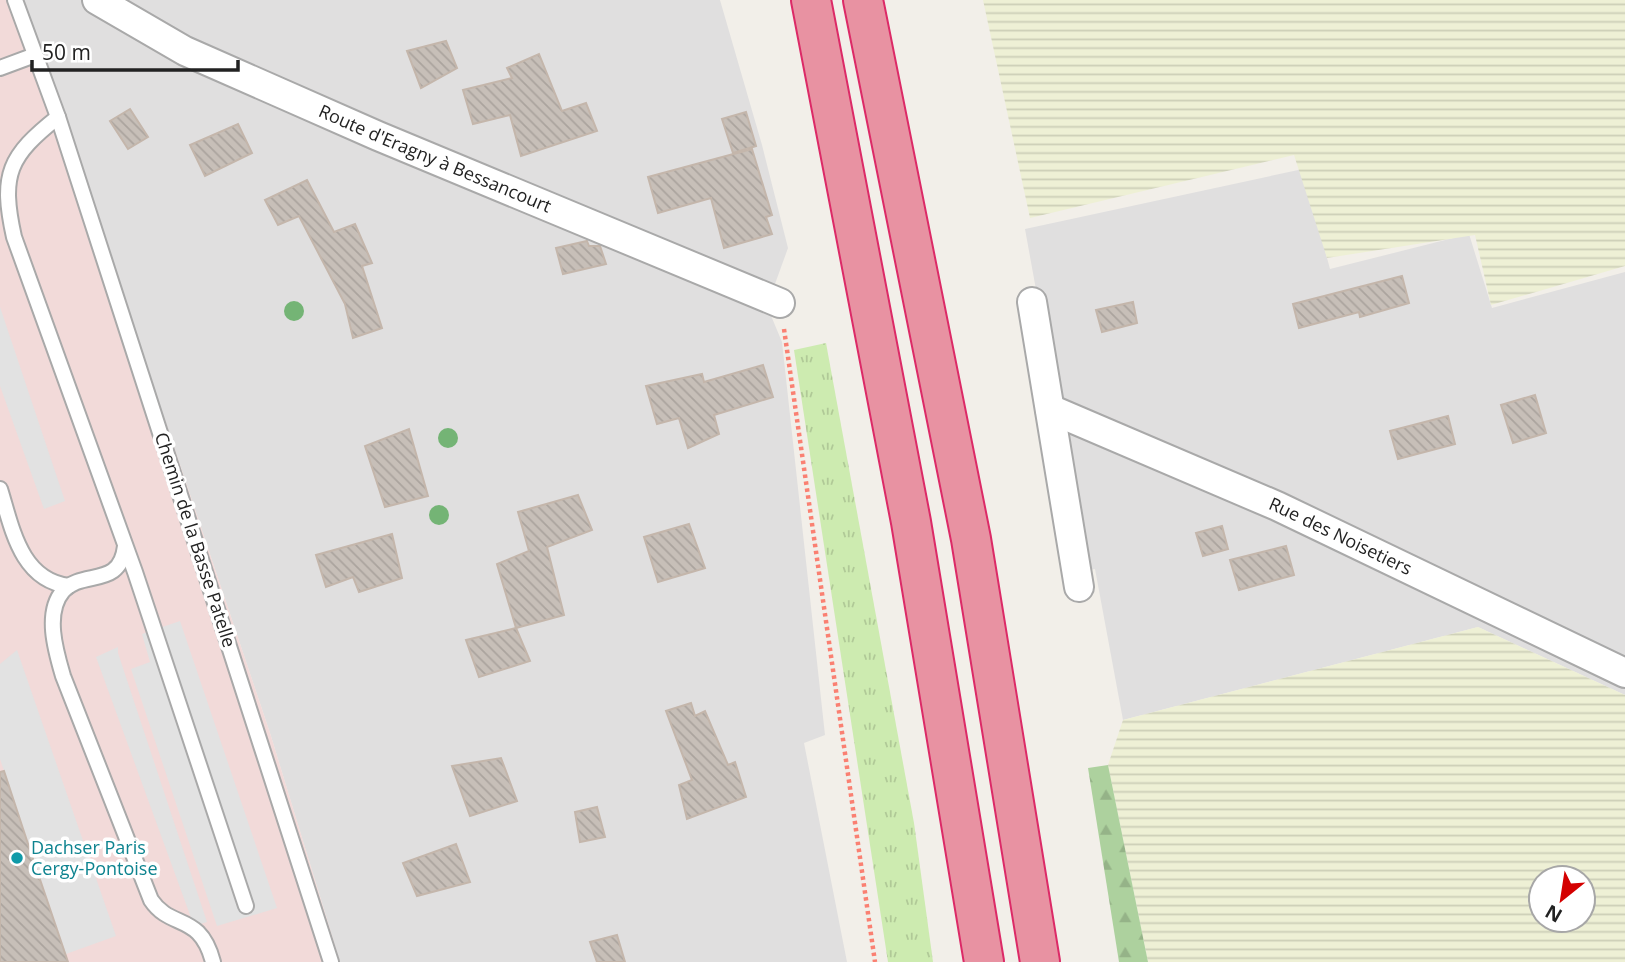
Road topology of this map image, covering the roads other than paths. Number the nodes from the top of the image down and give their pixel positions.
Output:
1 (15, 0) edge
2 (97, 0) edge
3 (811, 0) edge
4 (863, 0) edge
5 (35, 55) junction
6 (0, 68) edge
7 (58, 117) junction
8 (6, 164) edge
9 (1032, 302) dead end
10 (780, 303) road end
11 (1050, 409) junction
12 (0, 489) edge
13 (125, 546) junction
14 (69, 586) junction
15 (1079, 587) dead end
16 (1625, 673) edge
17 (246, 906) dead end
18 (213, 962) edge
19 (331, 962) edge
20 (984, 962) edge
21 (1040, 962) edge

1 - 5 lane, Chemin de la Basse Patelle
2 - 10 street, Route d'Eragny à Bessancourt
3 - 20 highway
4 - 21 highway
5 - 6 lane
5 - 7 lane, Chemin de la Basse Patelle
7 - 8 lane
7 - 19 lane, Chemin de la Basse Patelle
8 - 13 lane
9 - 11 street
11 - 15 street
11 - 16 street, Rue des Noisetiers
12 - 14 lane
13 - 14 lane
13 - 17 lane
14 - 18 lane

